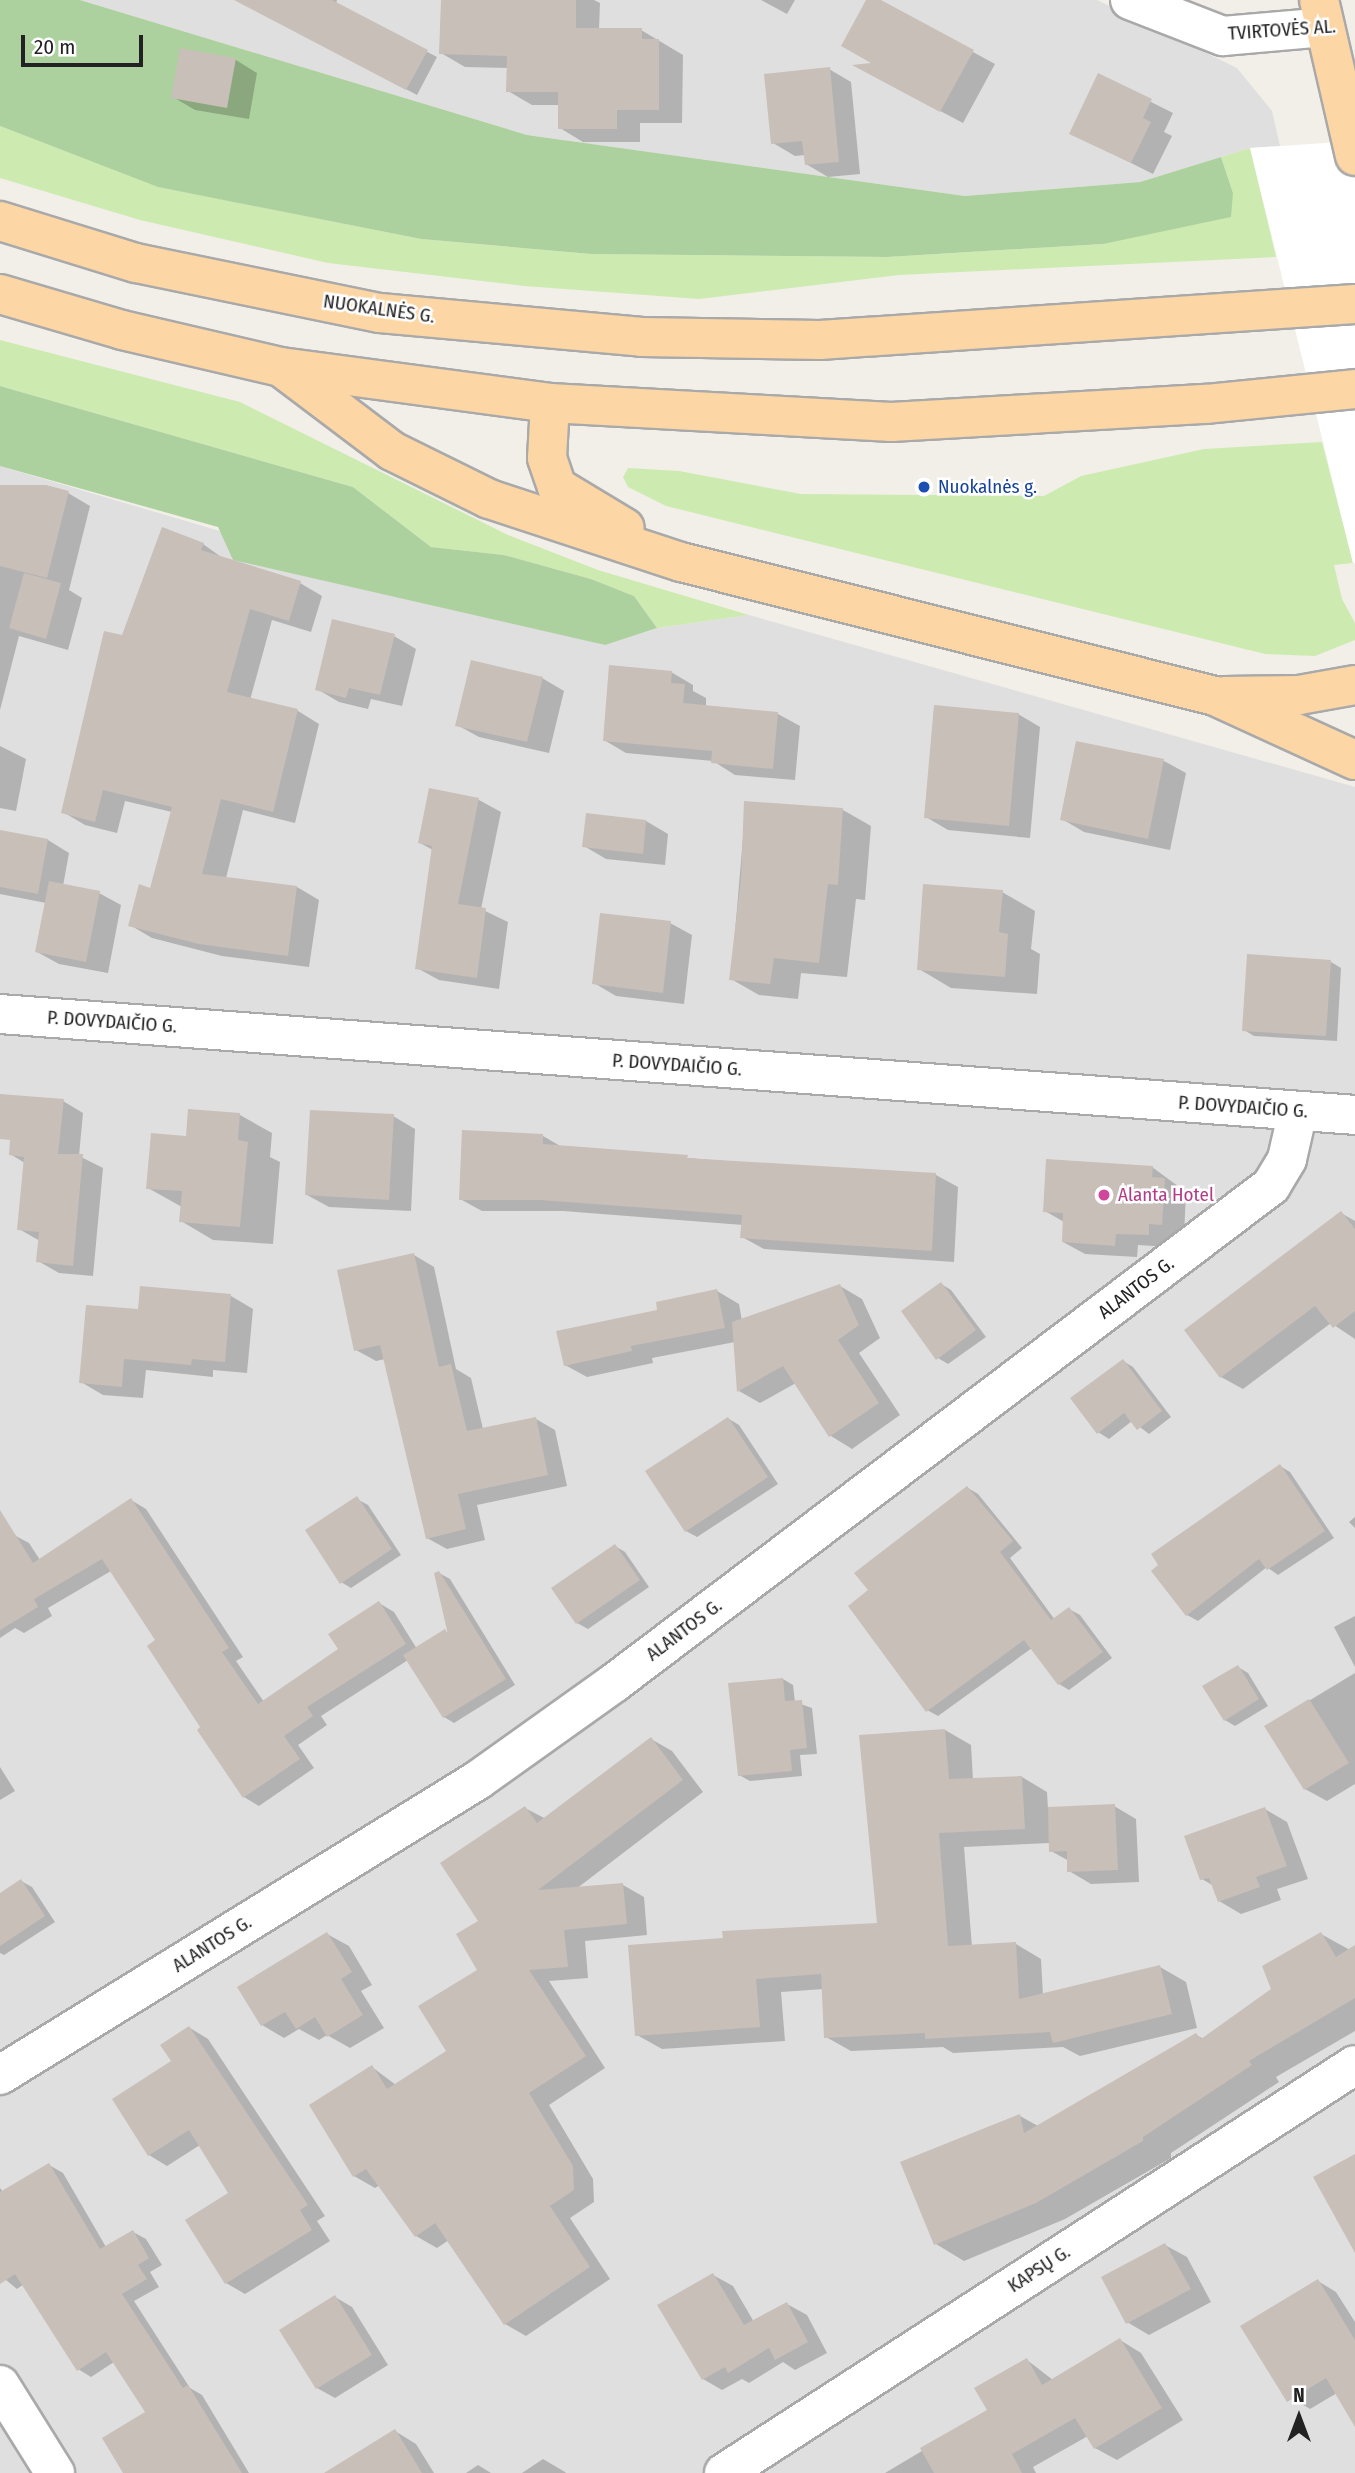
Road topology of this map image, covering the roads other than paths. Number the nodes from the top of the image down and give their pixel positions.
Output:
1 (1130, 0) edge
2 (1333, 17) edge
3 (1353, 149) edge
4 (0, 221) edge
5 (0, 294) edge
6 (1355, 304) edge
7 (281, 367) junction
8 (1355, 389) edge
9 (550, 403) junction
10 (681, 562) junction
11 (1355, 685) edge
12 (1215, 696) junction
13 (1355, 760) edge
14 (0, 1014) edge
15 (1298, 1111) junction
16 (1355, 1115) edge
17 (1355, 2065) edge
18 (0, 2075) edge
19 (0, 2385) edge
20 (55, 2473) edge
21 (724, 2473) edge

1 - 2 street, TVIRTOVĖS AL.
2 - 3 main road
4 - 6 main road, NUOKALNĖS G.
5 - 7 main road
7 - 9 main road
7 - 10 main road
8 - 9 main road
9 - 10 main road
10 - 12 main road
11 - 12 main road
12 - 13 main road
14 - 15 street, P. DOVYDAIČIO G.
15 - 16 street, P. DOVYDAIČIO G.
15 - 18 street, ALANTOS G.
17 - 21 street, KAPSŲ G.
19 - 20 street

